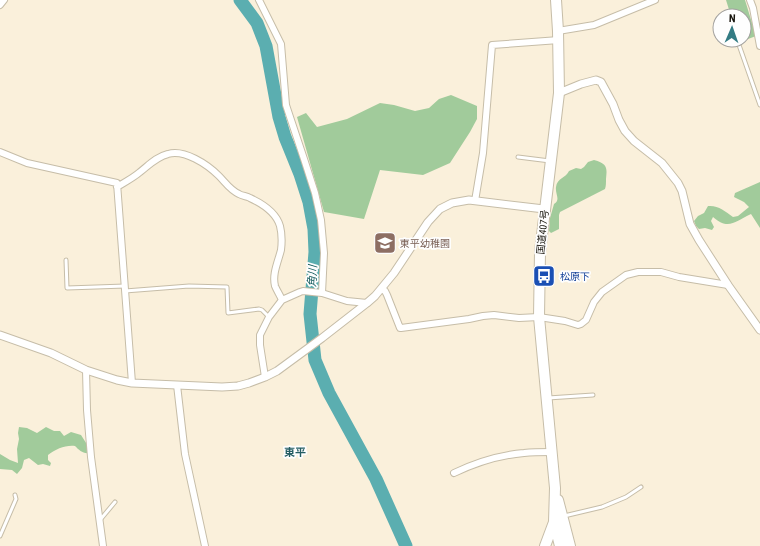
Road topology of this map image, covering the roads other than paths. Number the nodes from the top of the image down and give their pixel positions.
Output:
1 (4, 0) edge
2 (259, 0) edge
3 (556, 0) edge
4 (655, 0) edge
5 (750, 0) edge
6 (0, 5) edge
7 (559, 36) junction
8 (760, 46) edge
9 (739, 48) edge
10 (559, 93) junction
11 (760, 105) edge
12 (0, 152) edge
13 (518, 157) dead end
14 (551, 162) junction
15 (117, 187) junction
16 (475, 201) junction
17 (544, 209) junction
18 (66, 260) dead end
19 (728, 285) junction
20 (125, 288) junction
21 (381, 289) junction
22 (321, 292) junction
23 (282, 300) junction
24 (367, 303) junction
25 (269, 317) junction
26 (539, 317) junction
27 (760, 330) edge
28 (0, 335) edge
29 (86, 370) junction
30 (265, 377) junction
31 (132, 383) junction
32 (178, 385) junction
33 (593, 395) dead end
34 (547, 398) junction
35 (552, 452) junction
36 (454, 473) dead end
37 (641, 487) dead end
38 (15, 494) dead end
39 (115, 502) dead end
40 (558, 519) junction
41 (99, 521) junction
42 (0, 536) edge
43 (567, 543) edge
44 (103, 546) edge
45 (205, 546) edge
46 (545, 546) edge
47 (560, 546) edge

1 - 6 street
2 - 22 street
3 - 7 highway, 国道407号
4 - 7 street
5 - 8 street
7 - 10 highway, 国道407号
7 - 16 street
9 - 11 lane
10 - 14 highway, 国道407号
10 - 19 street
12 - 15 street
13 - 14 lane
14 - 17 highway, 国道407号
15 - 20 street
15 - 23 street
16 - 17 street
16 - 21 street
17 - 26 highway, 国道407号
18 - 20 lane
19 - 26 street
19 - 27 street
20 - 25 lane
20 - 31 street
21 - 24 street
21 - 26 street
22 - 23 street
22 - 24 street
23 - 25 street
24 - 30 street
25 - 30 street
26 - 34 highway, 国道407号
28 - 29 street
29 - 31 street
29 - 41 street
30 - 32 street
31 - 32 street
32 - 45 street
33 - 34 lane
34 - 35 highway, 国道407号
35 - 36 street
35 - 40 highway, 国道407号
37 - 40 lane
38 - 42 lane
39 - 41 lane
40 - 43 highway
40 - 46 highway
40 - 47 highway
41 - 44 street

